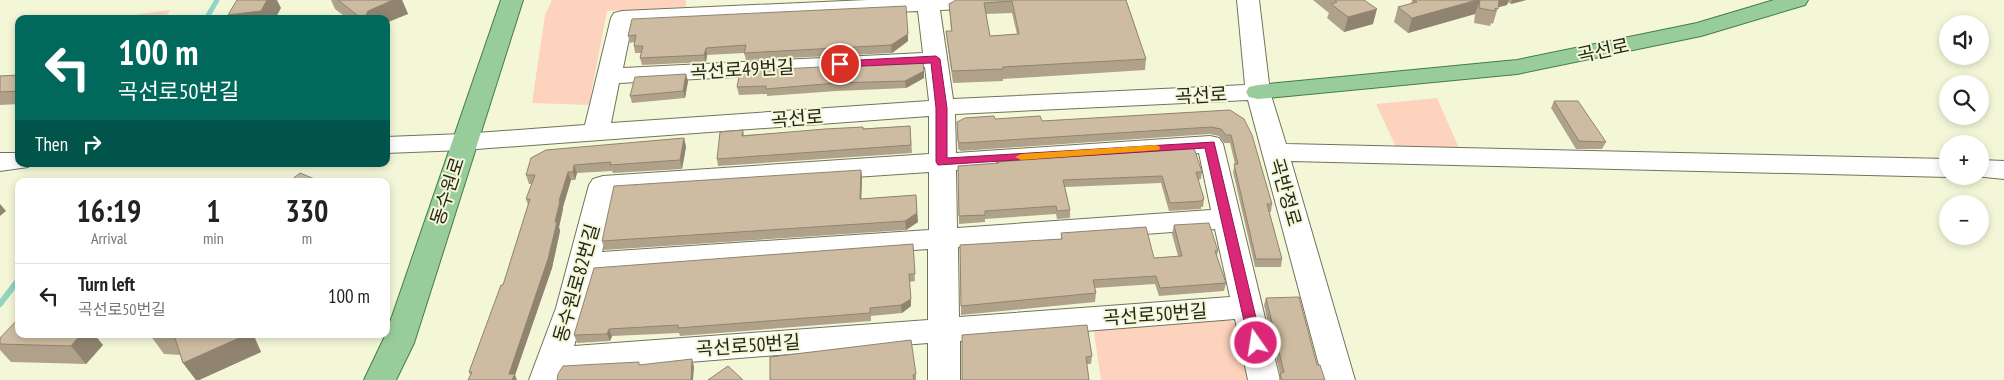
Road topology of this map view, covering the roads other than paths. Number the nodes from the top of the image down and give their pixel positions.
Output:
1 (512, 0) edge
2 (1012, 0) edge
3 (1248, 0) edge
4 (1797, 0) edge
5 (929, 2) edge
6 (702, 7) edge
7 (936, 59) junction
8 (609, 76) junction
9 (1258, 92) junction
10 (942, 108) junction
11 (596, 132) junction
12 (463, 142) junction
13 (390, 145) edge
14 (1275, 152) junction
15 (15, 161) edge
16 (0, 162) edge
17 (942, 162) junction
18 (1939, 168) edge
19 (1989, 169) edge
20 (2004, 170) edge
21 (1227, 219) junction
22 (942, 239) junction
23 (586, 263) junction
24 (1247, 306) junction
25 (943, 330) junction
26 (549, 370) edge
27 (380, 380) edge
28 (944, 380) edge
29 (1264, 380) edge
30 (1339, 380) edge

1 - 12 main road, 동수원로
2 - 5 street
3 - 9 street, 곡반정로
4 - 9 main road, 곡선로
5 - 6 street
5 - 7 street
6 - 8 street
7 - 8 street, 곡선로49번길
7 - 10 street
8 - 11 street
9 - 10 street, 곡선로
9 - 14 street, 곡반정로
10 - 11 street, 곡선로
10 - 17 street
11 - 12 street, 곡선로
12 - 13 street, 곡선로
12 - 27 main road, 동수원로
14 - 18 street
14 - 30 street, 곡반정로
15 - 16 street
17 - 21 street
17 - 22 street
17 - 23 street, 동수원로82번길
19 - 20 street
21 - 22 street
21 - 24 street
22 - 23 street
22 - 25 street
23 - 26 street, 동수원로82번길
24 - 25 street, 곡선로50번길
24 - 29 street
25 - 26 street, 곡선로50번길
25 - 28 street

